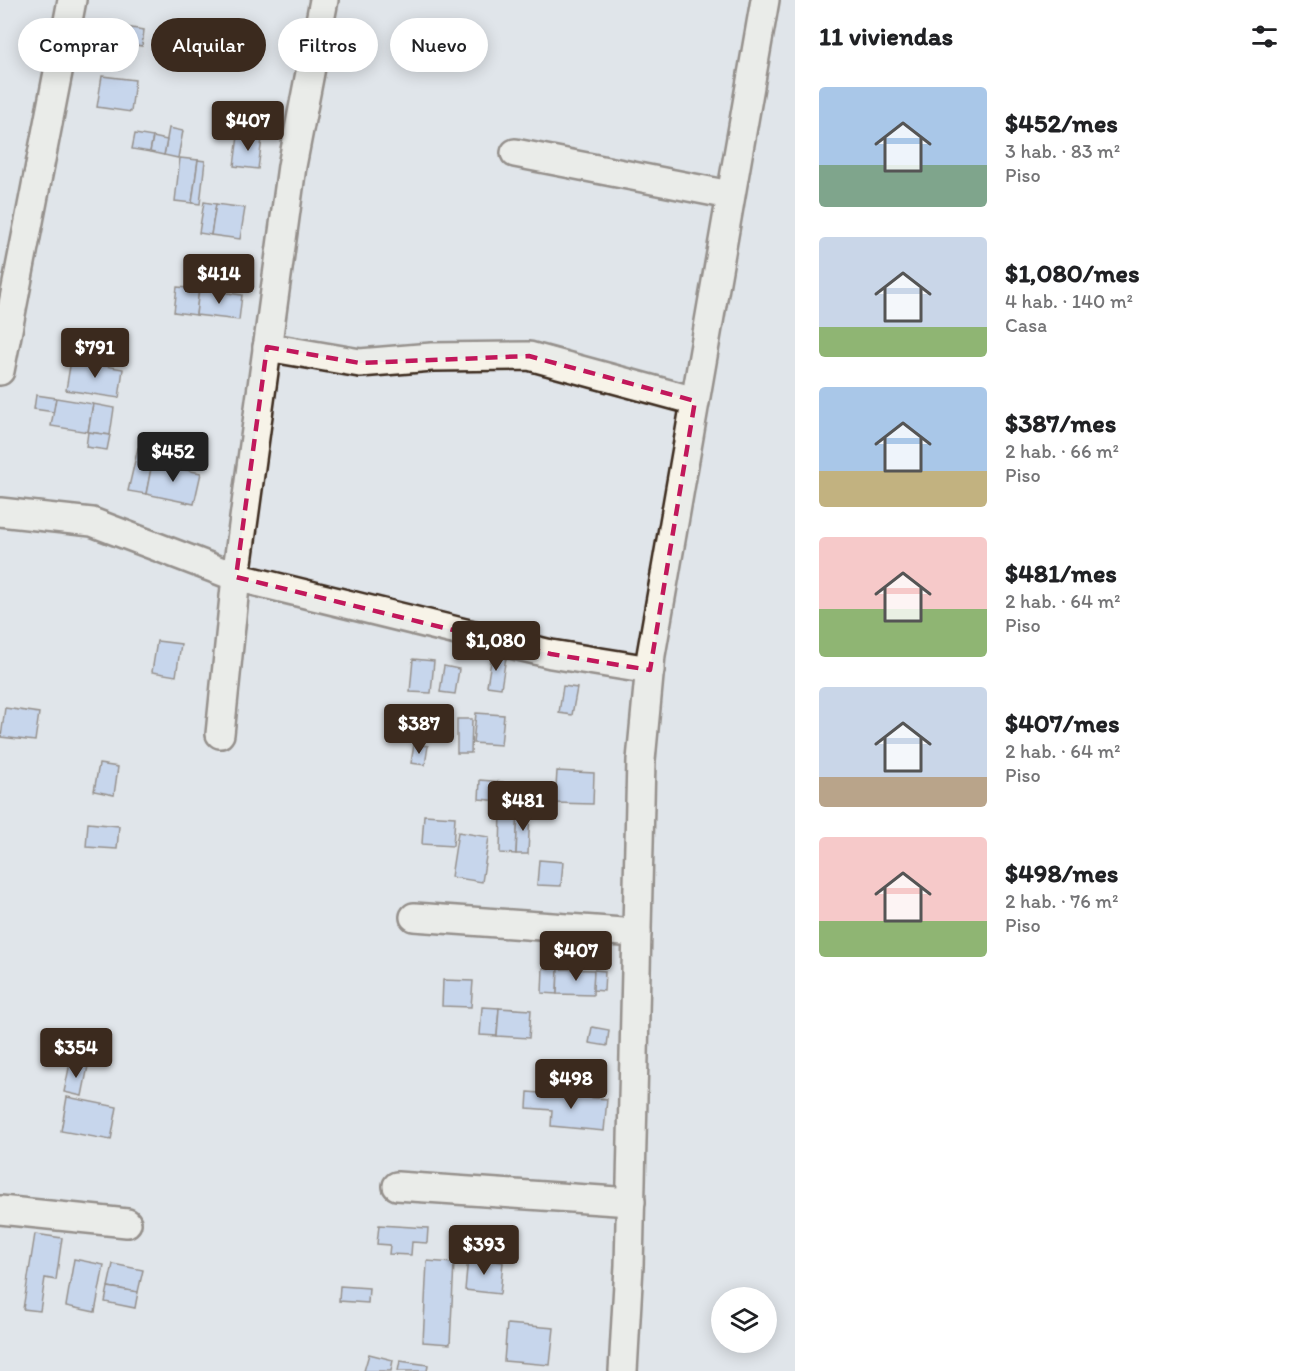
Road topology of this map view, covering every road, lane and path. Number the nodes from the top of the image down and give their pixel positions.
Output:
1 (72, 0) edge
2 (324, 0) edge
3 (765, 0) edge
4 (515, 153) dead end
5 (730, 195) junction
6 (267, 347) junction
7 (0, 371) edge
8 (695, 401) junction
9 (0, 512) edge
10 (236, 577) junction
11 (650, 670) junction
12 (220, 734) dead end
13 (414, 917) dead end
14 (637, 933) junction
15 (397, 1186) dead end
16 (631, 1202) junction
17 (0, 1210) edge
18 (127, 1223) dead end
19 (623, 1371) edge

1 - 7 street
2 - 6 street
3 - 5 street
4 - 5 street
5 - 8 street
6 - 8 street
6 - 10 street
8 - 11 street
9 - 10 street
10 - 11 street
10 - 12 street
11 - 14 street
13 - 14 street
14 - 16 street
15 - 16 street
16 - 19 street
17 - 18 street

